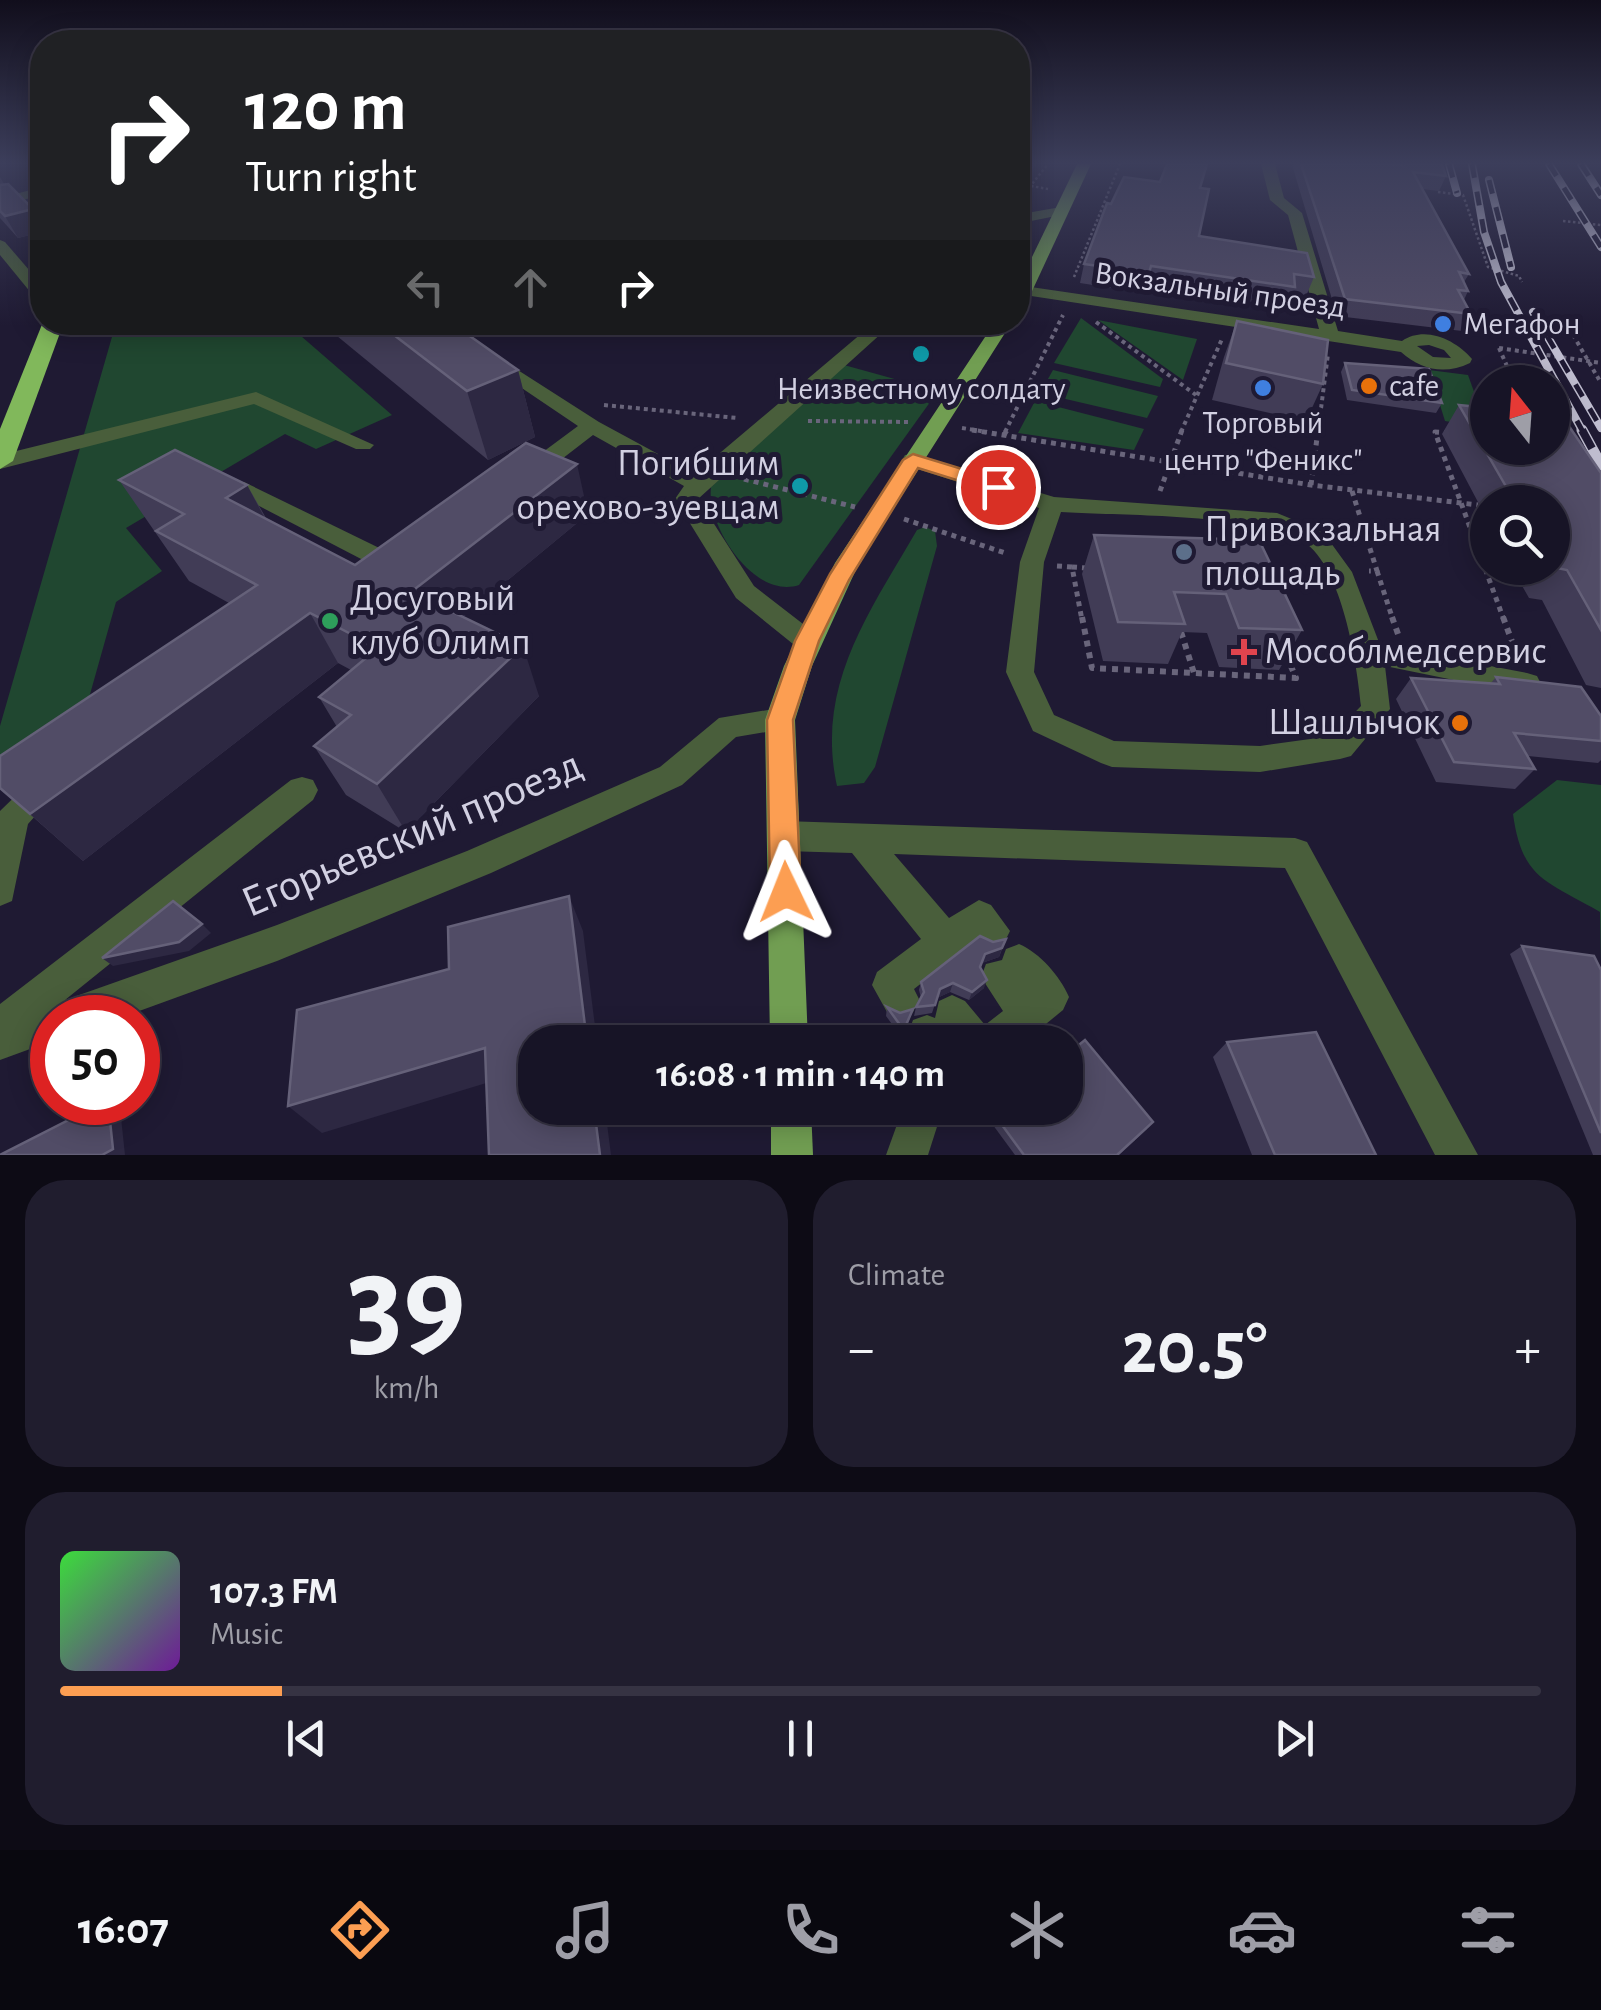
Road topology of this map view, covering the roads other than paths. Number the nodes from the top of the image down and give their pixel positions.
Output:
1 (1058, 218) edge
2 (1296, 218) edge
3 (0, 244) edge
4 (1030, 277) edge
5 (30, 280) edge
6 (1030, 298) edge
7 (49, 335) edge
8 (871, 335) edge
9 (995, 335) edge
10 (1330, 336) junction
11 (1407, 348) dead end
12 (477, 352) edge
13 (592, 426) junction
14 (363, 446) dead end
15 (913, 460) junction
16 (0, 462) edge
17 (704, 478) junction
18 (512, 486) edge
19 (244, 489) edge
20 (1052, 504) junction
21 (416, 556) edge
22 (807, 641) junction
23 (1370, 653) junction
24 (1542, 687) edge
25 (780, 720) junction
26 (68, 765) edge
27 (302, 790) dead end
28 (784, 836) junction
29 (861, 840) junction
30 (0, 890) edge
31 (1009, 970) dead end
32 (913, 982) dead end
33 (131, 995) edge
34 (790, 1025) edge
35 (1016, 1025) edge
36 (0, 1028) edge
37 (30, 1030) edge
38 (0, 1041) edge
39 (791, 1125) edge
40 (917, 1125) edge
41 (792, 1155) edge
42 (907, 1155) edge
43 (1457, 1155) edge

1 - 4 main road
2 - 10 street
3 - 5 street
6 - 10 street, Вокзальный проезд
7 - 16 highway
8 - 17 street
9 - 15 main road
10 - 11 street, Вокзальный проезд
12 - 13 street
13 - 17 street
13 - 18 street
14 - 16 street
15 - 20 street
15 - 22 main road
17 - 22 street
19 - 21 street
20 - 23 street
20 - 23 street
22 - 25 main road
23 - 24 street
25 - 28 main road
25 - 33 street, Егорьевский проезд
26 - 30 street
27 - 36 street
28 - 29 street
28 - 34 main road
29 - 32 street
29 - 43 street
31 - 35 street
37 - 38 street
39 - 41 main road
40 - 42 street

